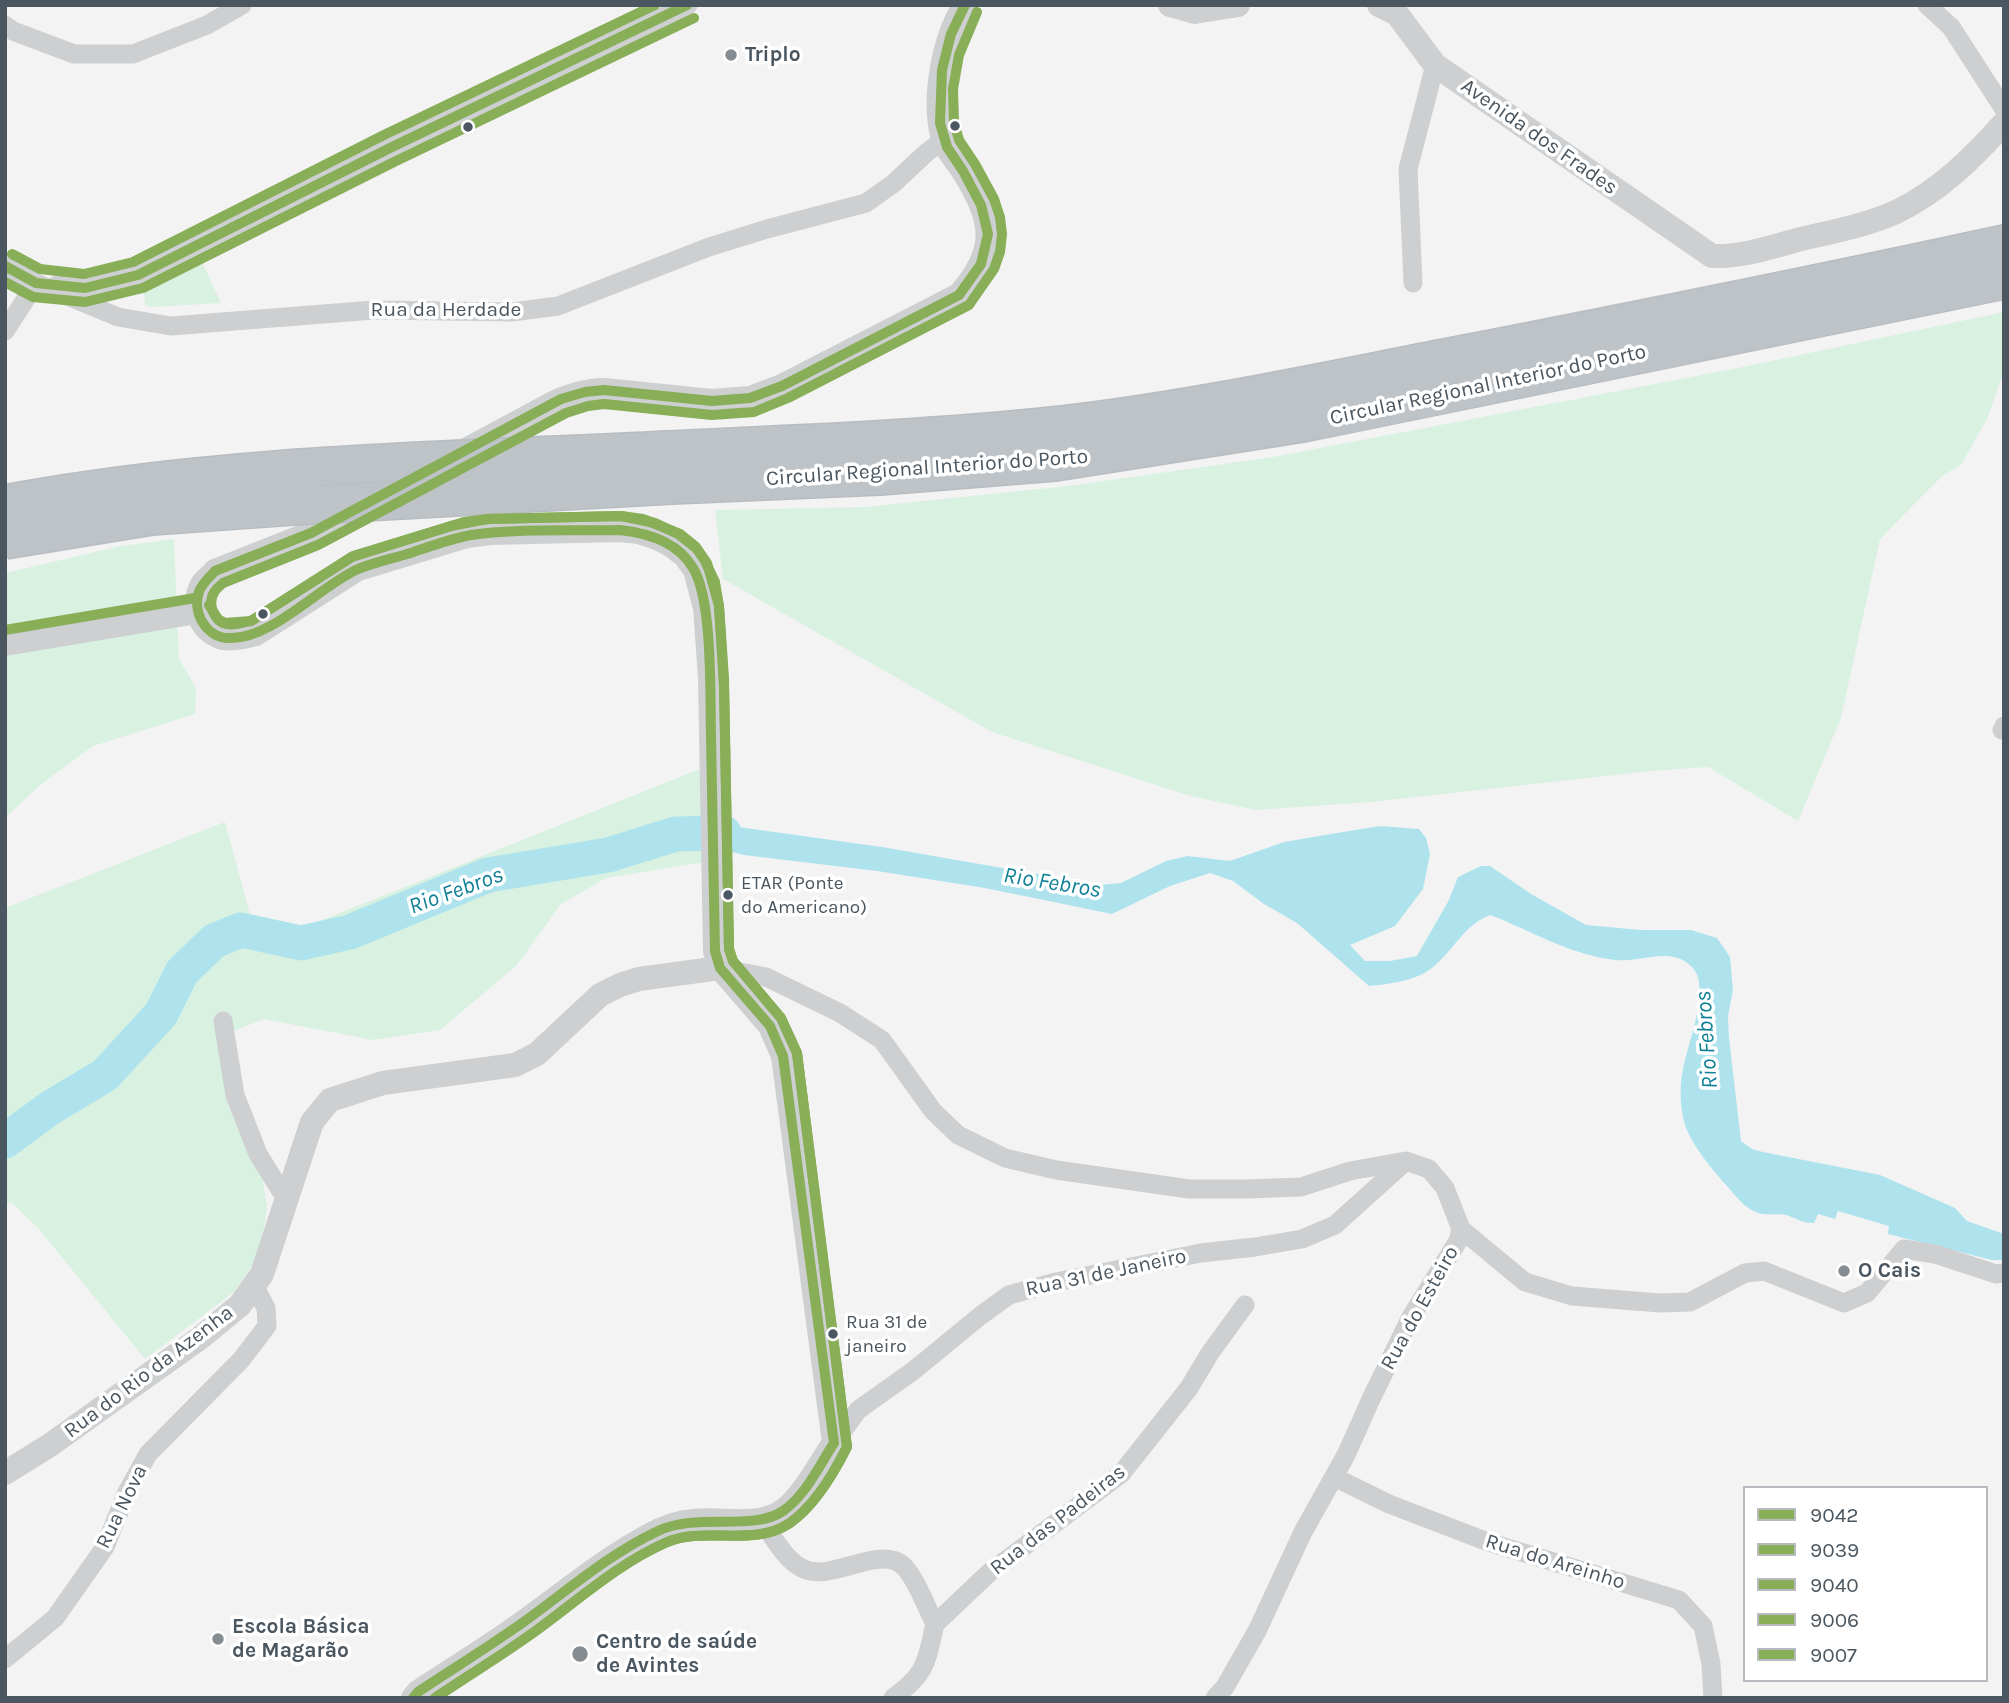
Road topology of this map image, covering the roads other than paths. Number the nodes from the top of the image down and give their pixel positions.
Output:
1 (242, 5) edge
2 (688, 5) edge
3 (965, 5) edge
4 (1170, 5) edge
5 (1238, 5) edge
6 (1378, 5) edge
7 (1927, 5) edge
8 (1195, 8) edge
9 (5, 24) edge
10 (1435, 65) junction
11 (2004, 109) edge
12 (2004, 123) edge
13 (943, 140) junction
14 (2004, 244) edge
15 (5, 266) edge
16 (2004, 279) edge
17 (1413, 282) dead end
18 (36, 283) junction
19 (5, 331) edge
20 (5, 504) edge
21 (5, 541) edge
22 (197, 612) junction
23 (5, 644) edge
24 (720, 968) junction
25 (223, 1021) dead end
26 (1406, 1161) junction
27 (286, 1199) junction
28 (1461, 1229) junction
29 (2004, 1273) edge
30 (254, 1285) junction
31 (1245, 1306) dead end
32 (834, 1443) junction
33 (5, 1473) edge
34 (1334, 1477) junction
35 (761, 1520) junction
36 (934, 1624) junction
37 (5, 1659) edge
38 (413, 1698) edge
39 (893, 1698) edge
40 (1216, 1698) edge
41 (1713, 1698) edge

1 - 9 street
2 - 18 street
3 - 13 street
4 - 8 street
5 - 8 street
6 - 10 street, Avenida dos Frades
7 - 11 street
10 - 12 street, Avenida dos Frades
10 - 17 street
13 - 18 street, Rua da Herdade
13 - 22 street
14 - 20 highway, Circular Regional Interior do Porto, bridge
15 - 18 street, Rua da Herdade
16 - 21 highway, Circular Regional Interior do Porto, bridge
18 - 19 street
22 - 23 street
22 - 24 street
24 - 26 street
24 - 27 street, Rua do Rio da Azenha
24 - 32 street
25 - 27 street
26 - 28 street
26 - 32 street, Rua 31 de Janeiro
27 - 30 street, Rua do Rio da Azenha
28 - 29 street, Rua do Esteiro
28 - 34 street, Rua do Esteiro
30 - 33 street, Rua do Rio da Azenha
30 - 37 street, Rua Nova
31 - 36 street, Rua das Padeiras
32 - 35 street
34 - 40 street, Rua do Esteiro
34 - 41 street, Rua do Areinho
35 - 36 street
35 - 38 street
36 - 39 street

